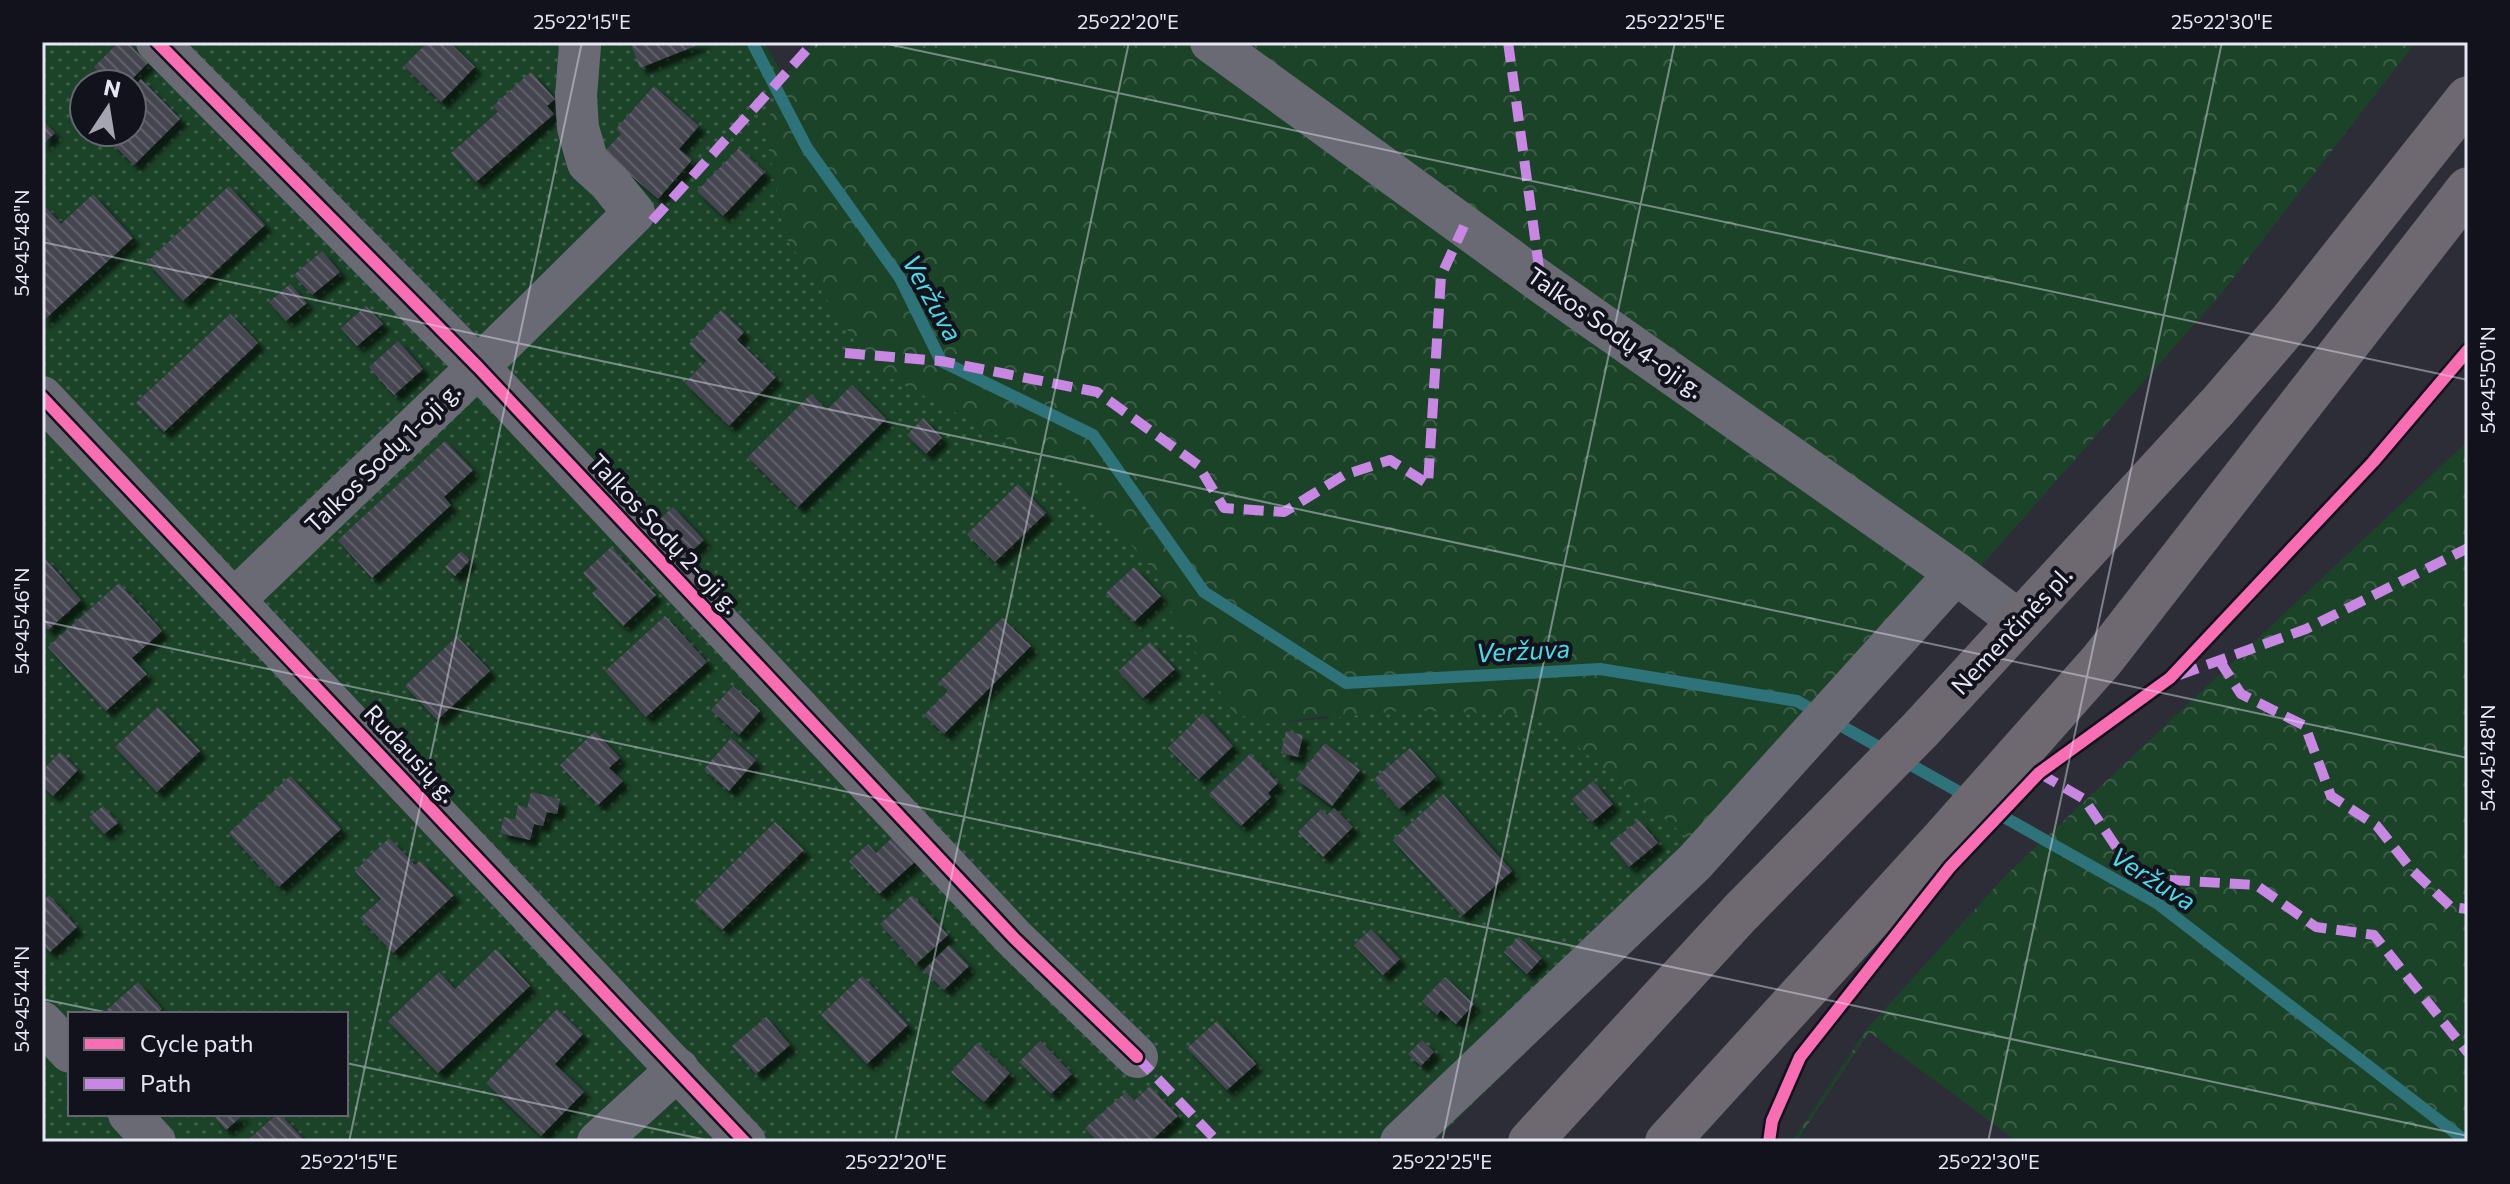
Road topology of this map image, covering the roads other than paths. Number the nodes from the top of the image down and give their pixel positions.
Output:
1 (157, 42) edge
2 (579, 42) edge
3 (1211, 42) edge
4 (2468, 98) edge
5 (2468, 189) edge
6 (478, 367) junction
7 (42, 397) edge
8 (1956, 573) junction
9 (234, 600) junction
10 (2020, 622) junction
11 (42, 1022) edge
12 (68, 1050) edge
13 (1137, 1057) dead end
14 (678, 1069) junction
15 (131, 1116) edge
16 (155, 1142) edge
17 (598, 1142) edge
18 (745, 1142) edge
19 (1401, 1142) edge
20 (1530, 1142) edge
21 (1667, 1142) edge

1 - 6 street, Talkos Sodų 2-oji g.
2 - 6 street, Talkos Sodų 1-oji g.
3 - 8 street, Talkos Sodų 4-oji g.
4 - 10 main road, Nemenčinės pl.
5 - 21 main road
6 - 9 street, Talkos Sodų 1-oji g.
6 - 13 street, Talkos Sodų 2-oji g.
7 - 9 street, Rudausių g.
8 - 10 street, Talkos Sodų 4-oji g.
8 - 19 street
9 - 14 street, Rudausių g.
10 - 20 main road, Nemenčinės pl.
11 - 12 street
14 - 17 street
14 - 18 street, Rudausių g.
15 - 16 street

